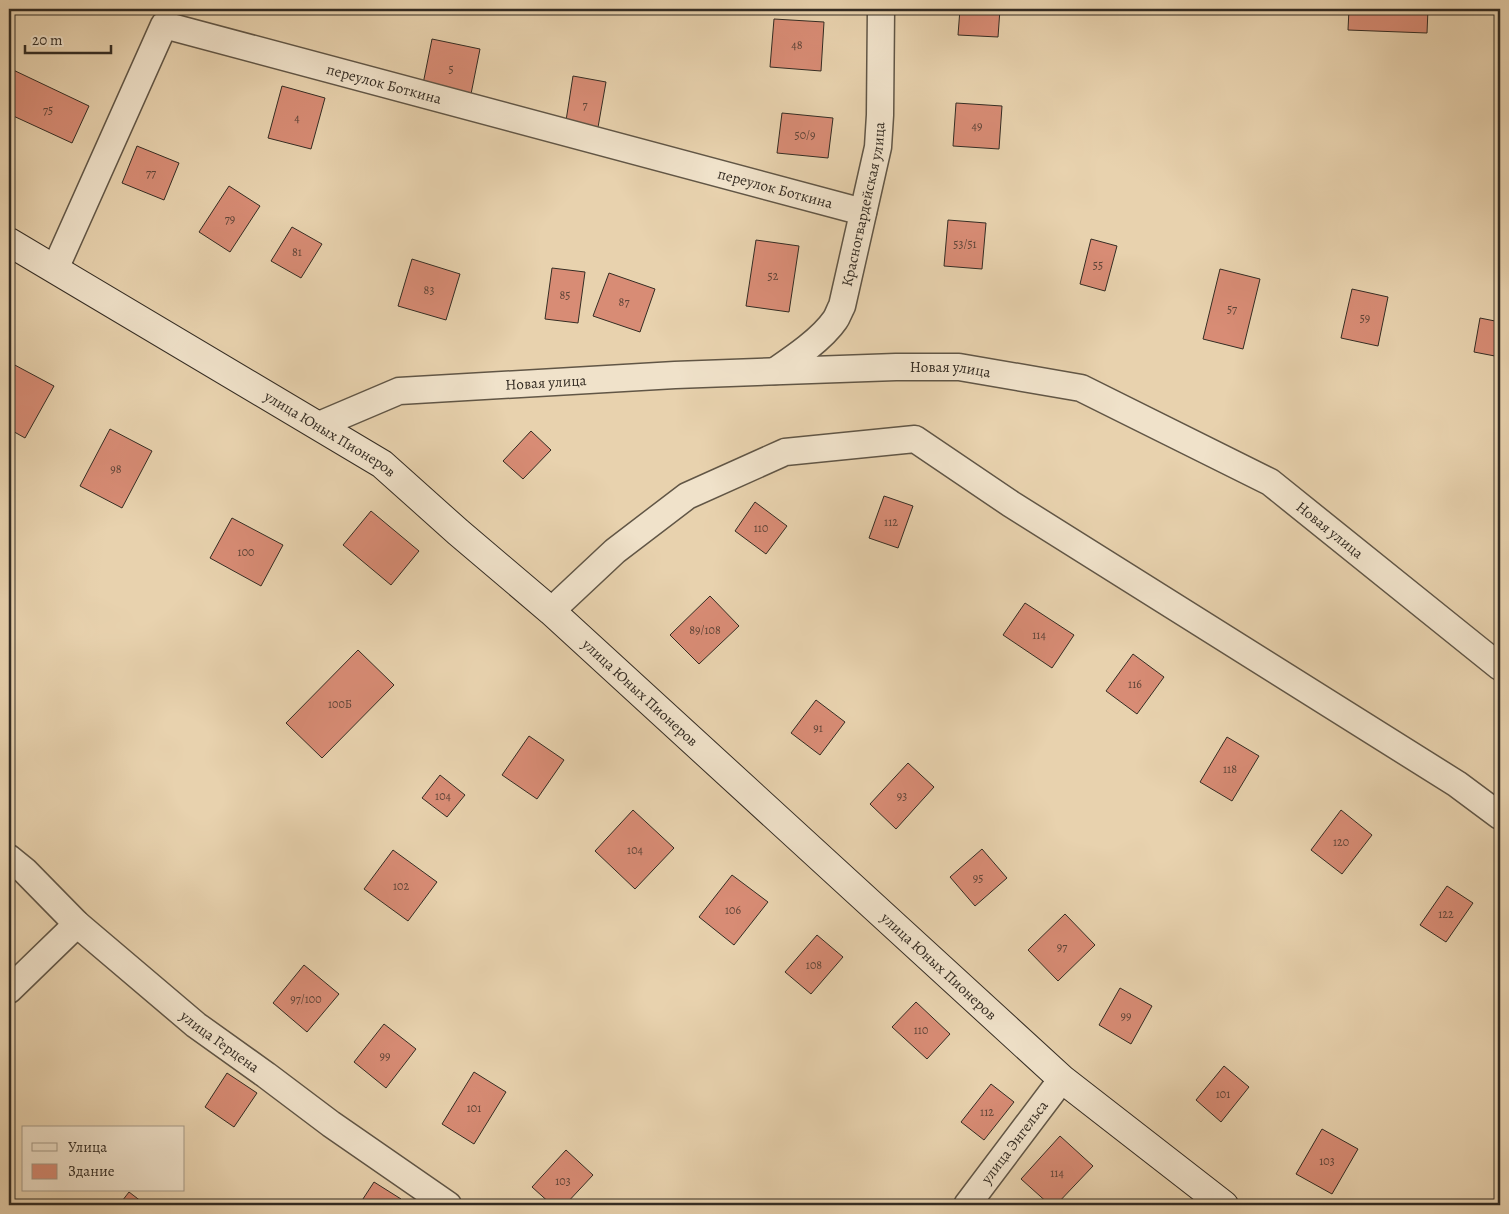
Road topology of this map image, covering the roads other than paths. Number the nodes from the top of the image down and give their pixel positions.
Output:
1 (881, 9) edge
2 (863, 212) junction
3 (9, 242) edge
4 (55, 269) junction
5 (775, 371) junction
6 (319, 425) junction
7 (551, 611) junction
8 (1500, 667) edge
9 (1500, 816) edge
10 (9, 858) edge
11 (77, 924) junction
12 (9, 990) edge
13 (1062, 1079) junction
14 (448, 1205) edge
15 (967, 1205) edge
16 (1224, 1205) edge

1 - 2 street, Красногвардейская улица
2 - 4 street, переулок Боткина
2 - 5 street, Красногвардейская улица
3 - 4 main road, улица Юных Пионеров
4 - 6 main road, улица Юных Пионеров
5 - 6 street, Новая улица
5 - 8 street, Новая улица
6 - 7 main road, улица Юных Пионеров
7 - 9 street
7 - 13 main road, улица Юных Пионеров
10 - 11 street, улица Герцена
11 - 12 street
11 - 14 street, улица Герцена
13 - 15 street, улица Энгельса
13 - 16 main road, улица Юных Пионеров

